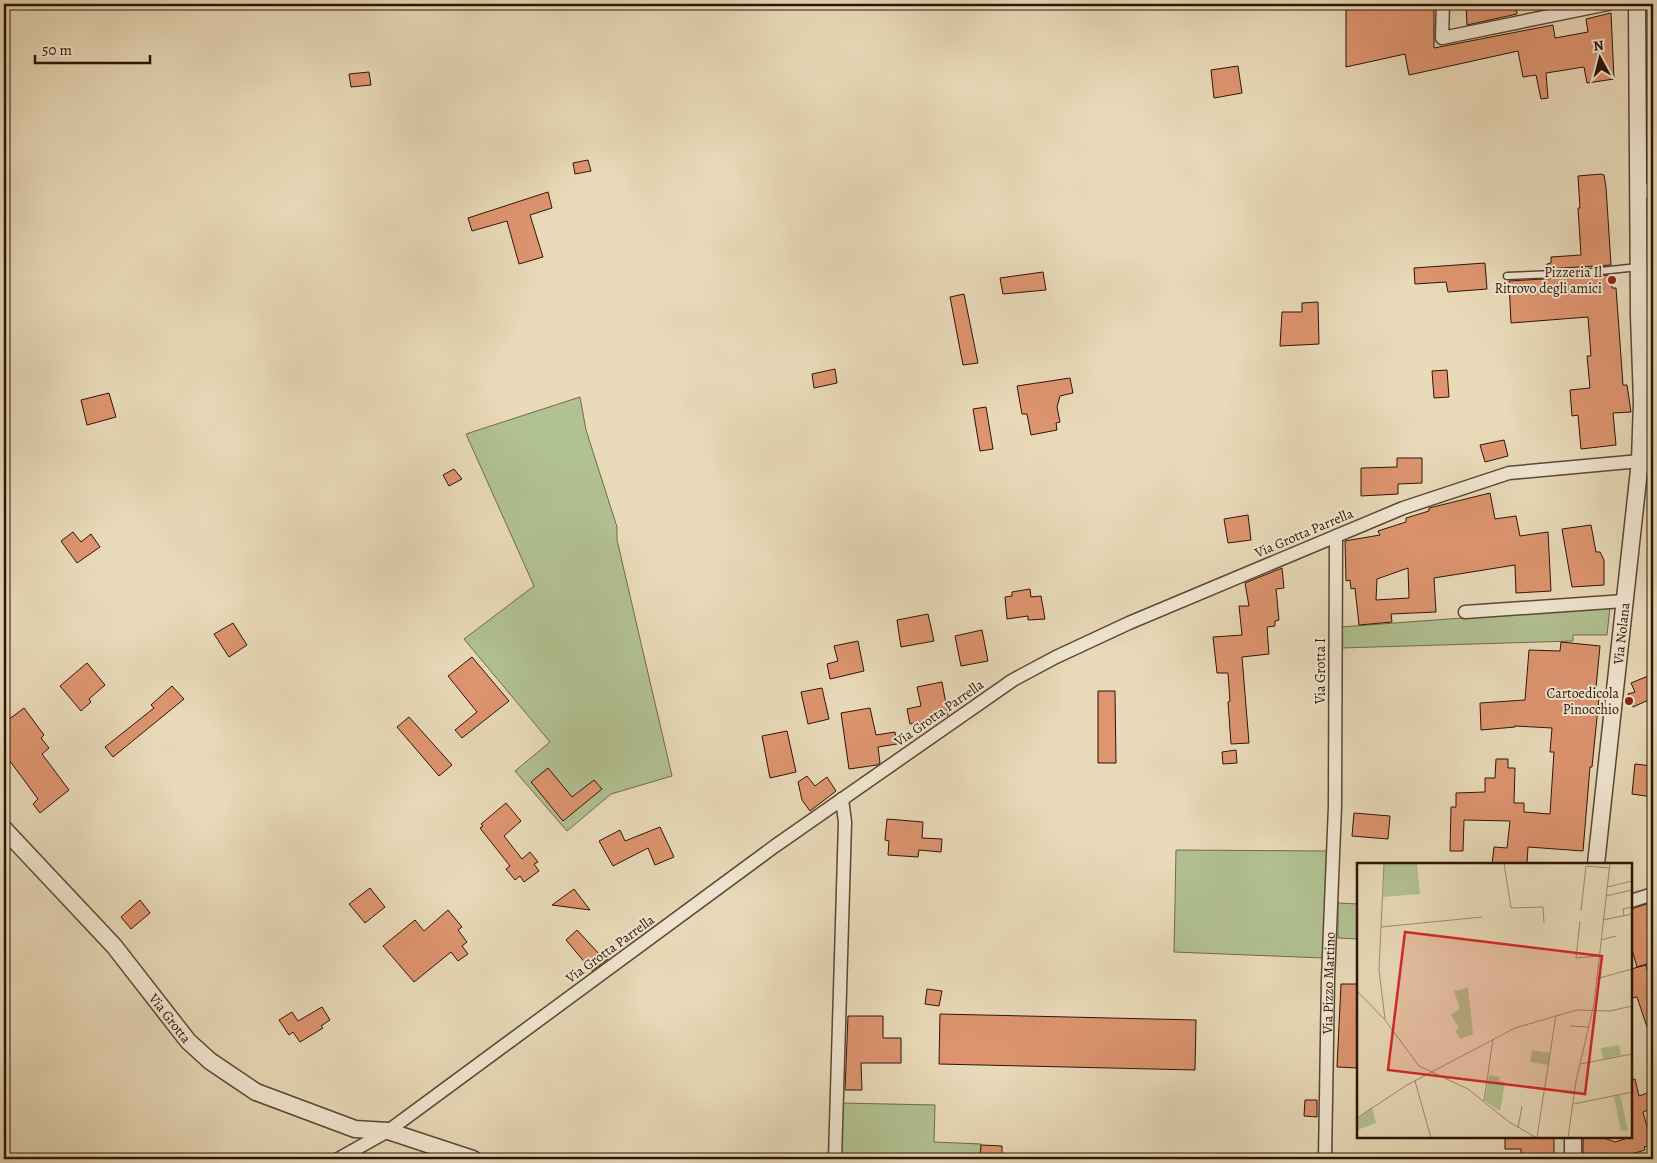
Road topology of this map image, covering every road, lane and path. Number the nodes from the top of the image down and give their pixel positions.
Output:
1 (1442, 4) edge
2 (1608, 4) edge
3 (1637, 4) edge
4 (1653, 188) edge
5 (1638, 194) junction
6 (1639, 267) junction
7 (1507, 276) dead end
8 (1647, 461) edge
9 (1336, 536) junction
10 (1624, 601) junction
11 (1465, 612) dead end
12 (842, 800) junction
13 (1335, 806) joint
14 (4, 829) edge
15 (1596, 863) edge
16 (1653, 894) edge
17 (1632, 901) edge
18 (388, 1131) junction
19 (1573, 1138) edge
20 (338, 1159) edge
21 (473, 1159) edge
22 (835, 1159) edge
23 (1325, 1159) edge
24 (1573, 1159) edge

1 - 2 street
3 - 5 street, Via Nolana
4 - 5 street
5 - 6 street, Via Nolana
6 - 7 lane
6 - 8 street, Via Nolana
8 - 9 street, Via Grotta Parrella
8 - 10 street, Via Nolana
9 - 12 street, Via Grotta Parrella
9 - 13 street, Via Grotta I
10 - 11 street
10 - 15 street, Via Nolana
12 - 18 street, Via Grotta Parrella
12 - 22 street
13 - 23 street, Via Pizzo Martino
14 - 18 street, Via Grotta
16 - 17 street
18 - 20 street, Via Grotta Parrella
18 - 21 street
19 - 24 street

